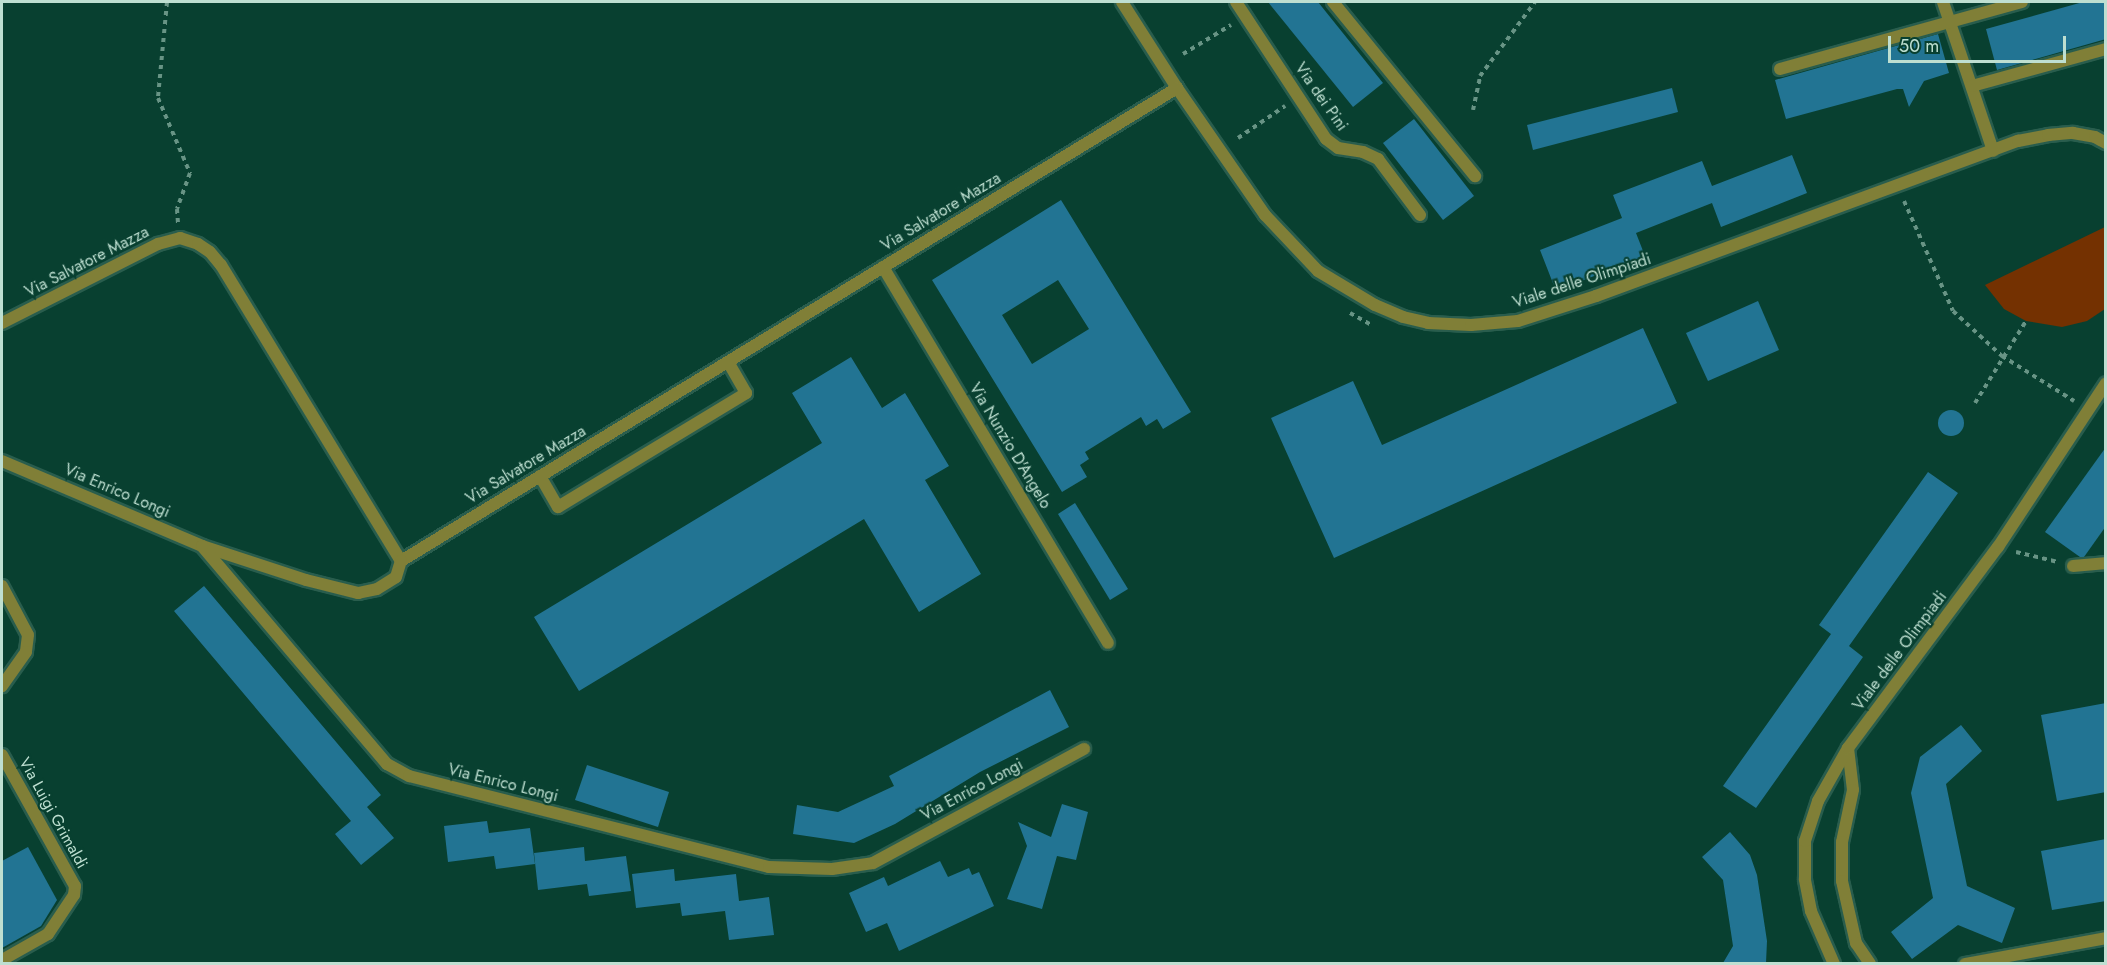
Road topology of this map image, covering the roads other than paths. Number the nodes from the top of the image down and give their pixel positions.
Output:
1 (1122, 2) edge
2 (1236, 2) edge
3 (1333, 2) edge
4 (1943, 2) edge
5 (2022, 2) edge
6 (1952, 21) junction
7 (2106, 49) edge
8 (1780, 69) dead end
9 (1972, 86) junction
10 (1177, 88) junction
11 (2106, 143) edge
12 (1993, 151) junction
13 (1475, 176) dead end
14 (1420, 215) dead end
15 (883, 267) junction
16 (2, 323) edge
17 (728, 362) junction
18 (2106, 383) edge
19 (2, 461) edge
20 (540, 476) junction
21 (202, 546) junction
22 (401, 561) junction
23 (2106, 563) edge
24 (2073, 566) road end
25 (2, 586) edge
26 (1108, 643) dead end
27 (2, 686) edge
28 (1848, 748) junction
29 (1084, 749) dead end
30 (2, 755) edge
31 (2106, 938) edge
32 (2, 960) edge
33 (1831, 962) edge
34 (1870, 963) edge
35 (1965, 963) edge

1 - 10 street, Viale delle Olimpiadi
2 - 14 street, Via dei Pini
3 - 13 street
4 - 6 street
5 - 6 street
6 - 8 street
6 - 9 street
7 - 9 street
9 - 12 street
10 - 12 street, Viale delle Olimpiadi
10 - 15 street, Via Salvatore Mazza
11 - 12 street, Viale delle Olimpiadi
15 - 17 street, Via Salvatore Mazza
15 - 26 street, Via Nunzio D'Angelo
16 - 22 street, Via Salvatore Mazza
17 - 20 street, Via Salvatore Mazza
17 - 20 street
18 - 28 street, Viale delle Olimpiadi
19 - 21 street, Via Enrico Longi
20 - 22 street, Via Salvatore Mazza
21 - 22 street
21 - 29 street, Via Enrico Longi
23 - 24 street
25 - 27 street
28 - 33 street, Viale delle Olimpiadi
28 - 34 street
30 - 32 street, Via Luigi Grimaldi
31 - 35 street

